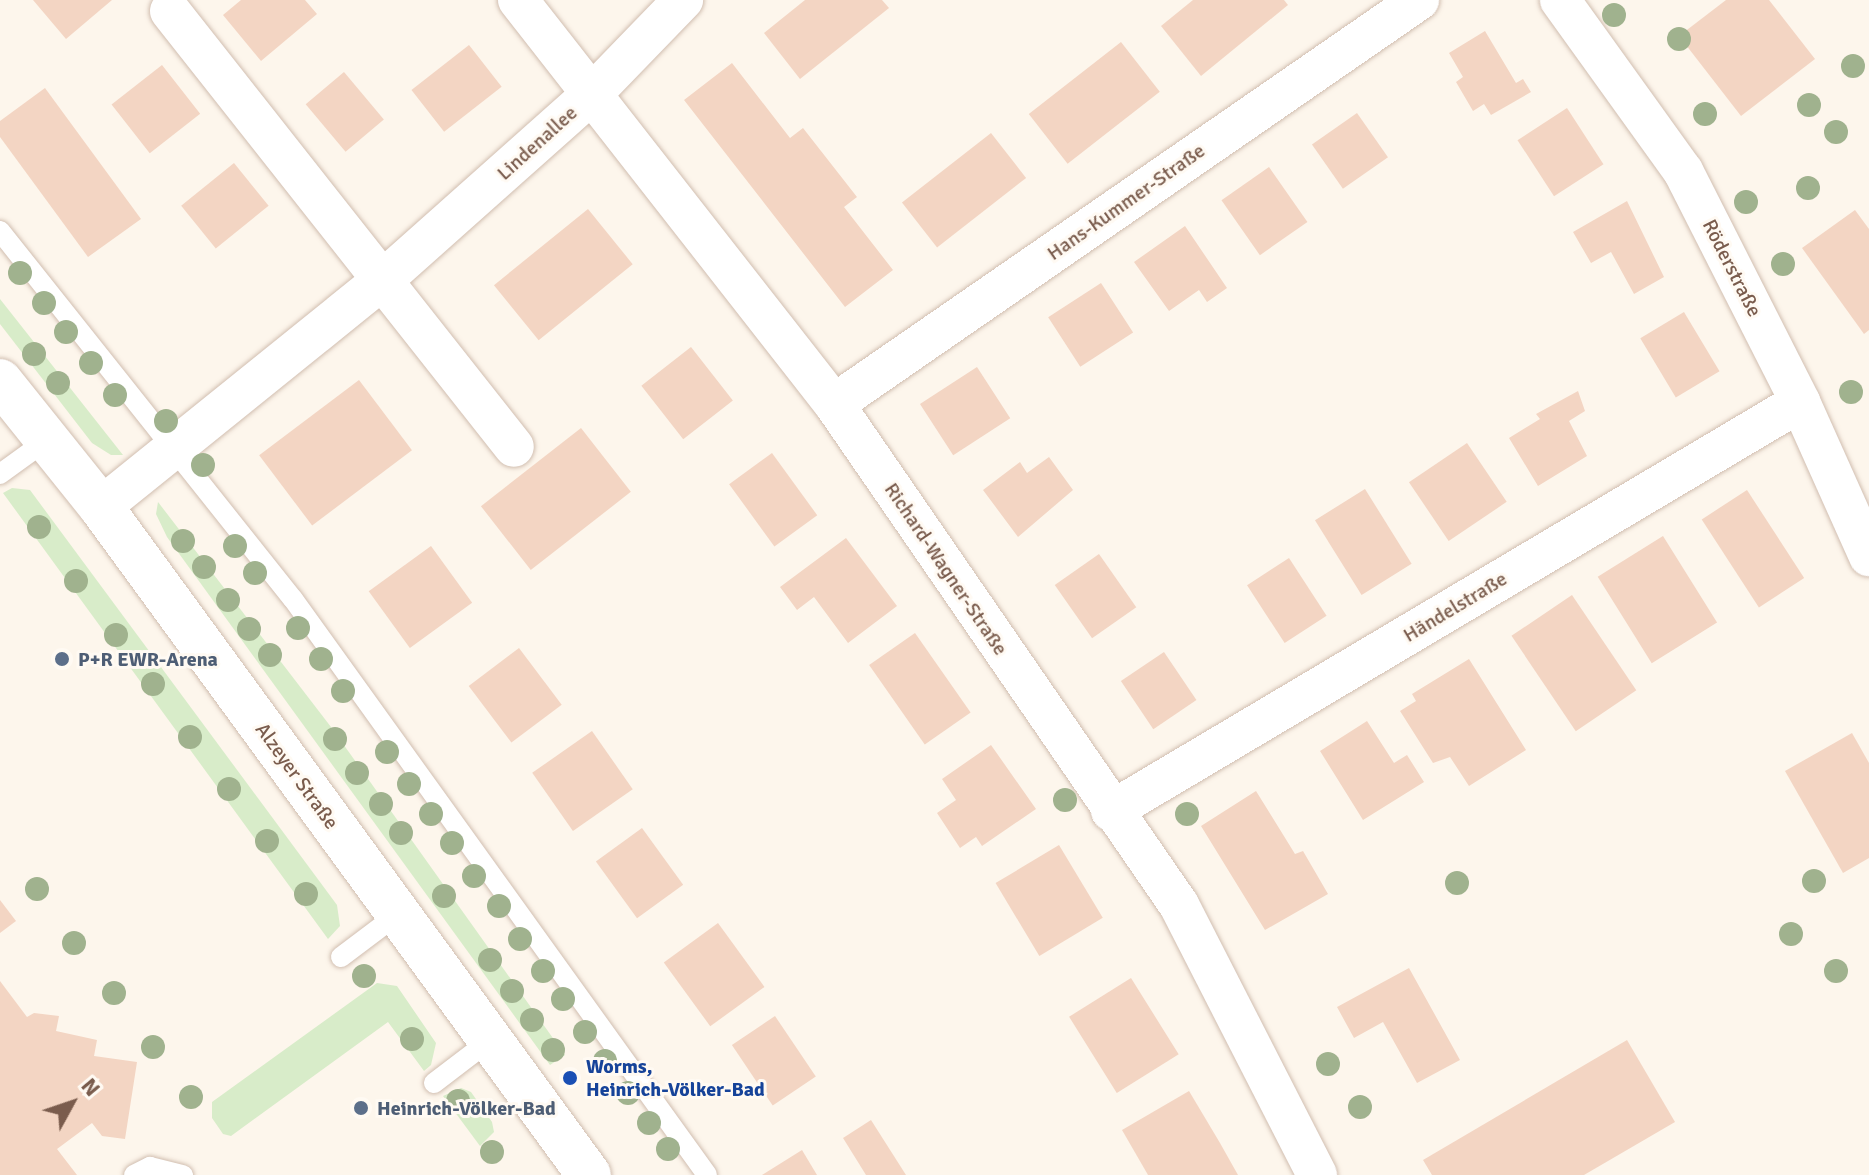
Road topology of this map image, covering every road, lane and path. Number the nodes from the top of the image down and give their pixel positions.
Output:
1 (518, 0) edge
2 (683, 0) edge
3 (1419, 0) edge
4 (1560, 0) edge
5 (170, 11) dead end
6 (592, 94) junction
7 (0, 231) edge
8 (384, 279) junction
9 (0, 381) edge
10 (1800, 402) junction
11 (834, 404) junction
12 (47, 440) junction
13 (514, 447) dead end
14 (174, 452) junction
15 (0, 474) edge
16 (101, 507) junction
17 (1869, 556) edge
18 (1111, 811) junction
19 (398, 914) junction
20 (341, 957) dead end
21 (489, 1041) junction
22 (434, 1083) dead end
23 (134, 1175) edge
24 (183, 1175) edge
25 (589, 1175) edge
26 (707, 1175) edge
27 (1317, 1175) edge

1 - 6 street, Richard-Wagner-Straße
2 - 6 street, Lindenallee
3 - 11 street, Hans-Kummer-Straße
4 - 10 street, Röderstraße
5 - 8 street
6 - 8 street, Lindenallee
6 - 11 street, Richard-Wagner-Straße
7 - 14 lane
8 - 13 street
8 - 14 street, Lindenallee
9 - 12 street, Alzeyer Straße
10 - 17 street, Röderstraße
10 - 18 street, Händelstraße
11 - 18 street, Richard-Wagner-Straße
12 - 15 lane
12 - 16 street, Alzeyer Straße
14 - 16 street, Lindenallee
14 - 26 lane
16 - 19 street, Alzeyer Straße
18 - 27 street, Richard-Wagner-Straße
19 - 20 lane
19 - 21 street, Alzeyer Straße
21 - 22 lane
21 - 25 street, Alzeyer Straße
23 - 24 lane

